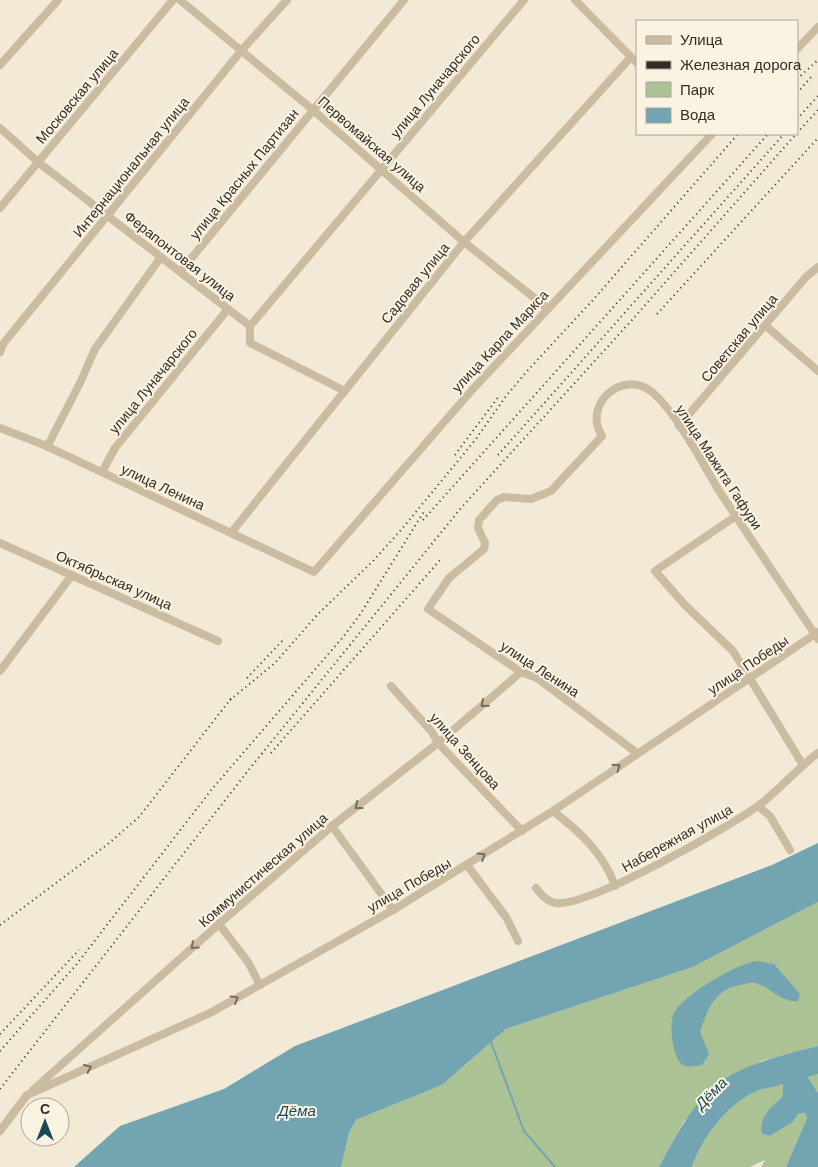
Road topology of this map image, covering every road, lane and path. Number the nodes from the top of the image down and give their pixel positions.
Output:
1 (58, 0) edge
2 (173, 0) edge
3 (180, 0) edge
4 (287, 0) edge
5 (404, 0) edge
6 (524, 0) edge
7 (575, 0) edge
8 (818, 27) edge
9 (818, 35) edge
10 (799, 47) edge
11 (241, 51) junction
12 (634, 60) edge
13 (0, 65) edge
14 (313, 110) junction
15 (0, 128) edge
16 (710, 135) edge
17 (38, 162) junction
18 (382, 169) junction
19 (0, 208) edge
20 (108, 216) junction
21 (464, 242) junction
22 (161, 257) junction
23 (818, 267) edge
24 (180, 272) junction
25 (547, 308) junction
26 (228, 309) junction
27 (250, 326) junction
28 (766, 326) junction
29 (0, 352) edge
30 (818, 371) edge
31 (344, 391) junction
32 (680, 426) junction
33 (0, 428) edge
34 (47, 446) junction
35 (102, 472) junction
36 (736, 516) junction
37 (231, 533) junction
38 (0, 543) edge
39 (314, 572) joint
40 (72, 575) junction
41 (428, 609) joint
42 (817, 635) edge
43 (218, 641) dead end
44 (0, 671) edge
45 (521, 672) junction
46 (749, 679) junction
47 (391, 686) dead end
48 (438, 743) junction
49 (637, 753) junction
50 (818, 753) edge
51 (804, 765) junction
52 (758, 806) junction
53 (553, 811) junction
54 (332, 826) junction
55 (522, 831) junction
56 (790, 850) dead end
57 (467, 865) junction
58 (615, 886) junction
59 (536, 888) dead end
60 (393, 910) junction
61 (219, 924) junction
62 (518, 941) dead end
63 (260, 985) junction
64 (58, 1067) junction
65 (65, 1078) junction
66 (27, 1095) junction
67 (0, 1131) edge

1 - 13 street
2 - 17 street, Московская улица
3 - 11 street, Первомайская улица
4 - 11 street, Интернациональная улица
5 - 14 street, улица Красных Партизан
6 - 18 street, улица Луначарского
7 - 12 street
8 - 10 street
9 - 10 street
11 - 14 street, Первомайская улица
11 - 20 street, Интернациональная улица
12 - 21 street, Садовая улица
14 - 18 street, Первомайская улица
14 - 24 street, улица Красных Партизан
15 - 17 street, Ферапонтовая улица
16 - 25 street, улица Карла Маркса
17 - 19 street, Московская улица
17 - 20 street, Ферапонтовая улица
18 - 21 street, Первомайская улица
18 - 27 street, улица Луначарского
20 - 22 street, Ферапонтовая улица
20 - 29 street, Интернациональная улица
21 - 25 street, Первомайская улица
21 - 31 street, Садовая улица
22 - 24 street, Ферапонтовая улица
22 - 34 street
23 - 28 street, Советская улица
24 - 26 street, Ферапонтовая улица
25 - 39 street, улица Карла Маркса
26 - 27 street, Ферапонтовая улица
26 - 35 street, улица Луначарского
27 - 31 street
28 - 30 street
28 - 32 street, Советская улица
31 - 37 street, Садовая улица
32 - 36 street, улица Мажита Гафури
32 - 41 street, улица Мажита Гафури
33 - 34 street, улица Ленина
34 - 35 street, улица Ленина
35 - 37 street, улица Ленина
36 - 42 street, улица Мажита Гафури
36 - 46 street
37 - 39 street, улица Ленина
38 - 40 street, Октябрьская улица
40 - 43 street, Октябрьская улица
40 - 44 street
41 - 45 street, улица Ленина
42 - 46 street, улица Победы
45 -> 48 street, Коммунистическая улица
45 - 49 street, улица Ленина
46 - 49 street, улица Победы
46 - 51 street
47 - 48 street, улица Зенцова
48 -> 54 street, Коммунистическая улица
48 - 55 street, улица Зенцова
53 -> 49 street, улица Победы
50 - 51 street, Набережная улица
51 - 52 street, Набережная улица
52 - 56 street
52 - 58 street, Набережная улица
53 - 55 street, улица Победы
53 - 58 street
54 - 60 street
54 - 61 street, Коммунистическая улица
57 -> 55 street, улица Победы
57 - 60 street, улица Победы
57 - 62 street
58 - 59 street, Набережная улица
60 - 63 street, улица Победы
61 - 63 street
61 -> 64 street, Коммунистическая улица
65 -> 63 street, улица Победы
64 - 65 street
64 - 66 street, Коммунистическая улица
65 - 66 street, улица Победы
66 - 67 street, улица Победы

